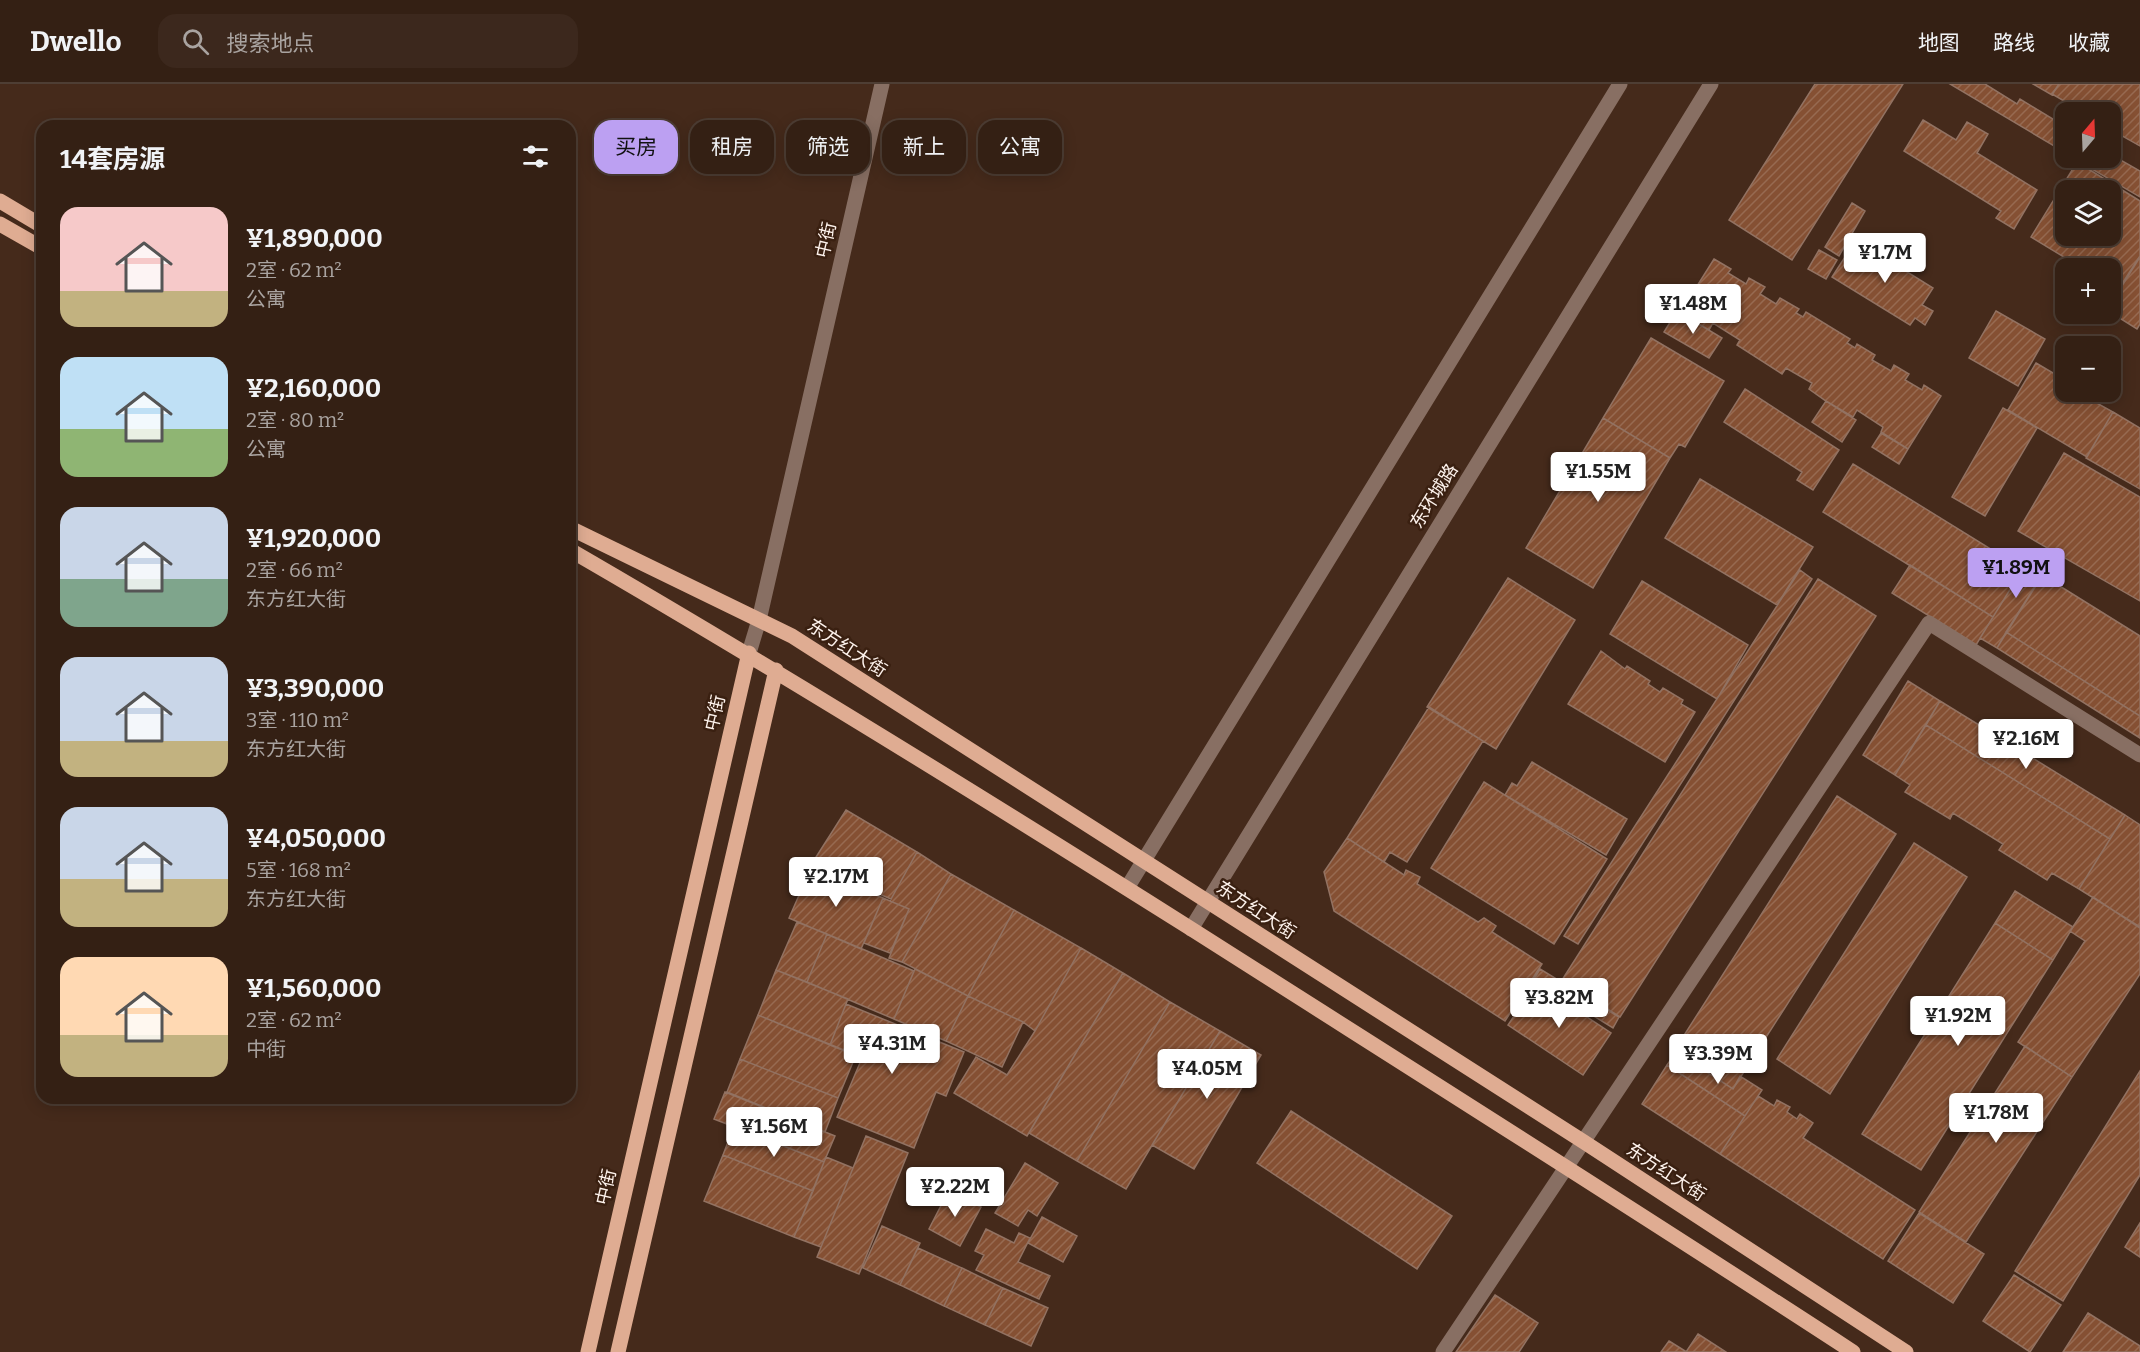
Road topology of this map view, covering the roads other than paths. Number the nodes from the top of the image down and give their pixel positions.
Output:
1 (882, 84) edge
2 (1620, 84) edge
3 (1711, 84) edge
4 (0, 201) edge
5 (36, 222) edge
6 (0, 224) edge
7 (36, 245) edge
8 (576, 531) edge
9 (576, 553) edge
10 (759, 620) junction
11 (749, 653) junction
12 (776, 670) junction
13 (2140, 755) edge
14 (1143, 861) junction
15 (1127, 888) junction
16 (1208, 902) junction
17 (1191, 929) junction
18 (1584, 1142) junction
19 (1568, 1166) junction
20 (588, 1352) edge
21 (618, 1352) edge
22 (1443, 1352) edge
23 (1853, 1352) edge
24 (1906, 1352) edge

1 - 10 street, 中街
2 - 14 street
3 - 16 street, 东环城路
4 - 5 main road
6 - 7 main road
8 - 10 main road, 东方红大街
9 - 11 main road
10 - 11 street, 中街
10 - 14 main road, 东方红大街
11 - 12 main road
11 - 20 main road, 中街
12 - 15 main road
12 - 21 main road
13 - 18 street
14 - 15 street
14 - 16 main road, 东方红大街
15 - 17 main road
16 - 17 street, 东环城路
16 - 18 main road, 东方红大街
17 - 19 main road
18 - 19 street
18 - 24 main road, 东方红大街
19 - 22 street
19 - 23 main road

